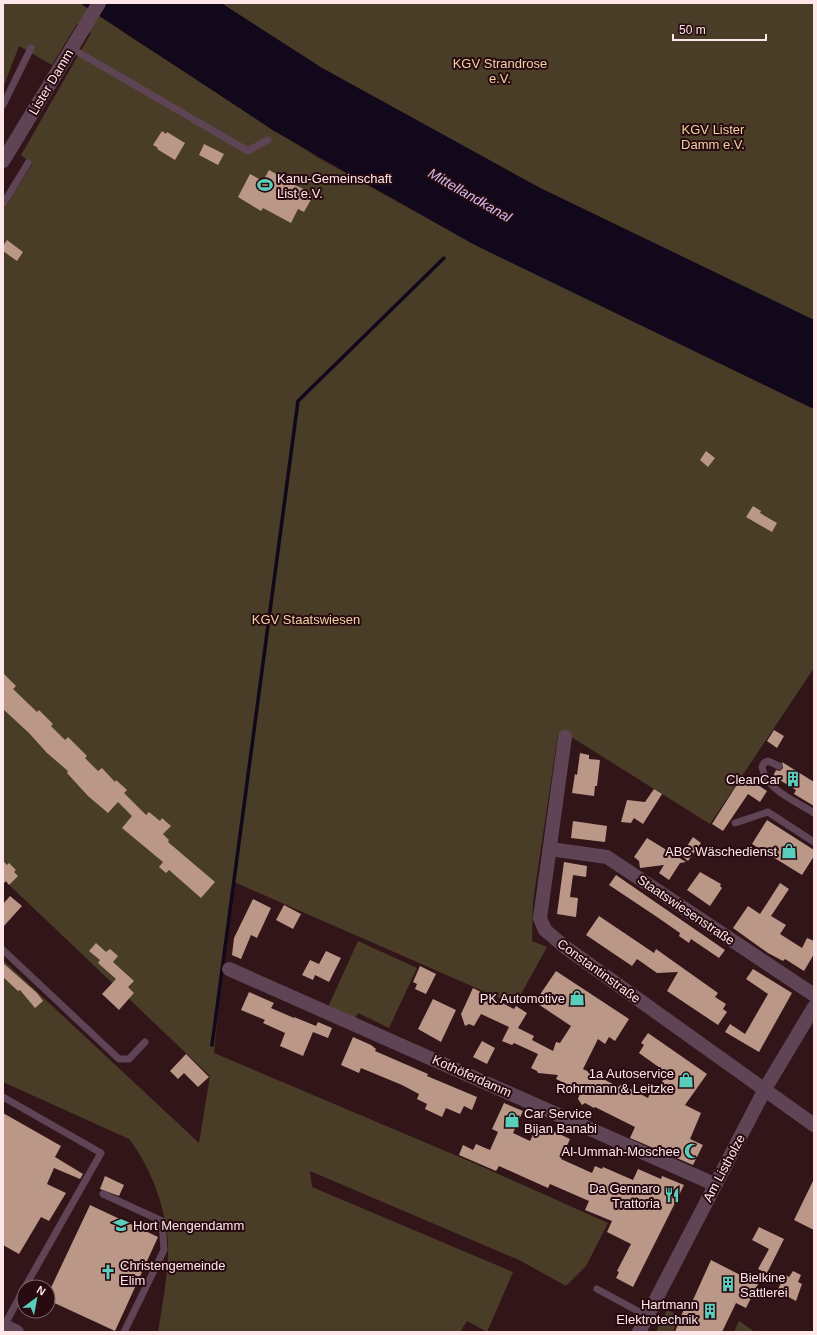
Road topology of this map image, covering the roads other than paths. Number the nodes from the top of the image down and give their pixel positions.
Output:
1 (99, 3) edge
2 (31, 48) dead end
3 (71, 48) junction
4 (3, 105) edge
5 (268, 140) dead end
6 (3, 161) edge
7 (28, 163) dead end
8 (3, 204) edge
9 (565, 737) dead end
10 (779, 766) dead end
11 (814, 813) edge
12 (735, 823) dead end
13 (814, 842) edge
14 (550, 849) junction
15 (3, 950) edge
16 (229, 969) dead end
17 (814, 996) edge
18 (814, 1007) edge
19 (145, 1042) dead end
20 (765, 1089) junction
21 (3, 1097) edge
22 (814, 1125) edge
23 (714, 1184) junction
24 (103, 1194) dead end
25 (29, 1279) edge
26 (597, 1289) dead end
27 (16, 1302) edge
28 (647, 1316) junction
29 (3, 1325) edge
30 (17, 1332) edge
31 (124, 1332) edge
32 (639, 1332) edge

1 - 3 street, Lister Damm
2 - 4 lane
3 - 5 lane
3 - 6 street, Lister Damm
7 - 8 lane
9 - 14 street, Constantinstraße
10 - 11 lane
12 - 13 lane
14 - 17 street, Staatswiesenstraße
14 - 20 street, Constantinstraße
15 - 19 lane
16 - 23 street, Kothöferdamm
18 - 20 street, Am Listholze
20 - 22 street, Constantinstraße
20 - 23 street, Am Listholze
21 - 25 lane
23 - 28 street, Am Listholze
24 - 31 lane
26 - 28 lane
27 - 29 lane
28 - 32 street, Am Listholze
29 - 30 street

